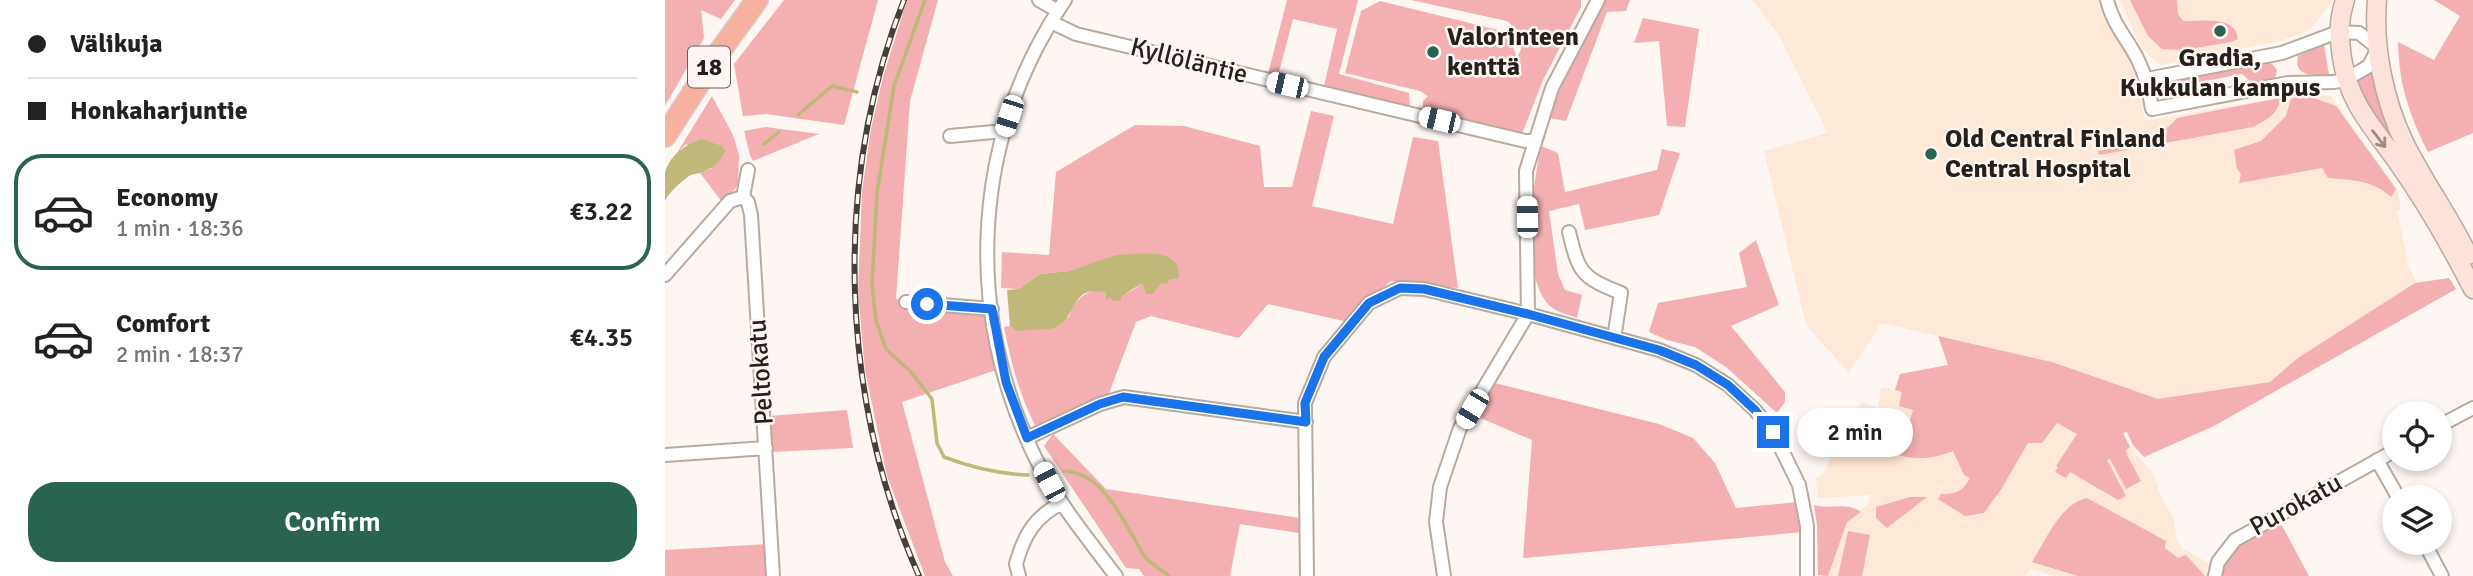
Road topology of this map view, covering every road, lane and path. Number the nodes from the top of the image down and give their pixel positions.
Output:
1 (757, 0) edge
2 (1039, 0) edge
3 (1598, 0) edge
4 (2107, 0) edge
5 (2345, 0) edge
6 (2377, 0) edge
7 (1062, 5) edge
8 (1051, 22) junction
9 (2338, 32) junction
10 (2378, 48) junction
11 (2147, 79) junction
12 (2345, 80) junction
13 (1004, 131) junction
14 (665, 136) edge
15 (950, 136) dead end
16 (1534, 141) junction
17 (748, 170) dead end
18 (743, 197) junction
19 (1569, 232) dead end
20 (2470, 265) edge
21 (665, 275) edge
22 (2473, 289) edge
23 (906, 302) dead end
24 (992, 309) junction
25 (1528, 314) junction
26 (1615, 331) dead end
27 (2473, 408) edge
28 (2452, 419) edge
29 (1306, 422) junction
30 (1027, 438) junction
31 (765, 448) junction
32 (665, 455) edge
33 (2382, 457) edge
34 (2377, 460) junction
35 (2391, 485) edge
36 (1062, 503) junction
37 (2431, 555) edge
38 (773, 576) edge
39 (1019, 576) edge
40 (1116, 576) edge
41 (1307, 576) edge
42 (1444, 576) edge
43 (1807, 576) edge
44 (2215, 576) edge
45 (2442, 576) edge

1 - 14 highway, 18
2 - 7 street
3 - 16 street
4 - 11 street
5 - 9 main road
6 - 10 main road
7 - 8 street
8 - 13 street
8 - 16 street, Kyllöläntie
9 - 10 street
9 - 11 street
9 - 12 main road
10 - 12 street
10 - 20 main road
11 - 12 street
12 -> 20 main road
13 - 15 street
13 - 24 street
16 - 25 street
17 - 18 street, Peltokatu
18 - 21 street
18 - 31 street, Peltokatu
19 - 26 street
20 - 22 main road
23 - 24 street
24 - 30 street
25 - 29 street
25 - 42 street
25 - 43 street
27 - 28 street
29 - 30 street
29 - 41 street
30 - 36 street
31 - 32 street
31 - 38 street, Peltokatu
33 - 34 street, Purokatu
34 - 35 street
34 - 44 street, Purokatu
36 - 39 street
36 - 40 street
37 - 45 street

